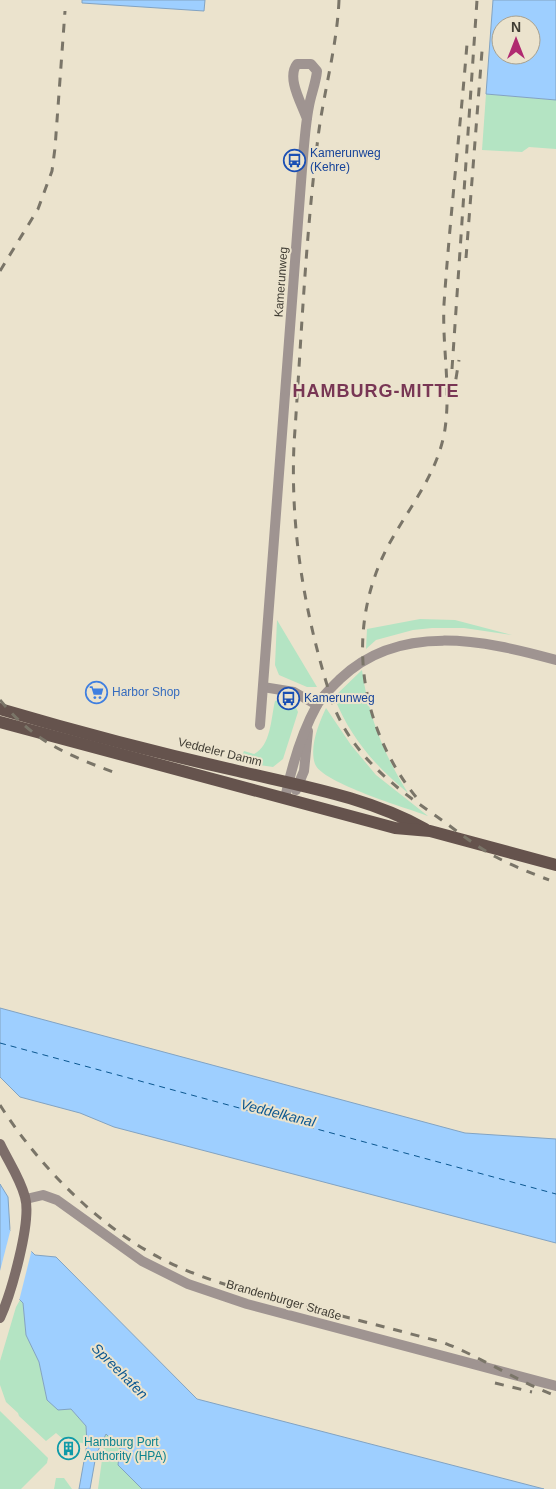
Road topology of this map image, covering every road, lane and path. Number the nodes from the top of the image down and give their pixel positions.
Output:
1 (307, 119) junction
2 (556, 660) edge
3 (263, 686) junction
4 (317, 705) junction
5 (0, 709) edge
6 (0, 722) edge
7 (260, 725) dead end
8 (294, 784) junction
9 (285, 798) junction
10 (430, 831) junction
11 (556, 865) edge
12 (0, 1144) edge
13 (26, 1198) junction
14 (0, 1318) edge
15 (556, 1386) edge

1 - 1 street, Kamerunweg
1 - 3 street, Kamerunweg
2 - 4 street
3 - 4 street
3 - 7 street, Kamerunweg
4 - 8 street
5 - 8 main road, Veddeler Damm
6 - 9 main road, Veddeler Damm
8 - 9 street
8 - 10 main road, Veddeler Damm
9 - 10 main road, Veddeler Damm
10 - 11 main road, Veddeler Damm
12 - 13 street
13 - 14 street
13 - 15 street, Brandenburger Straße

